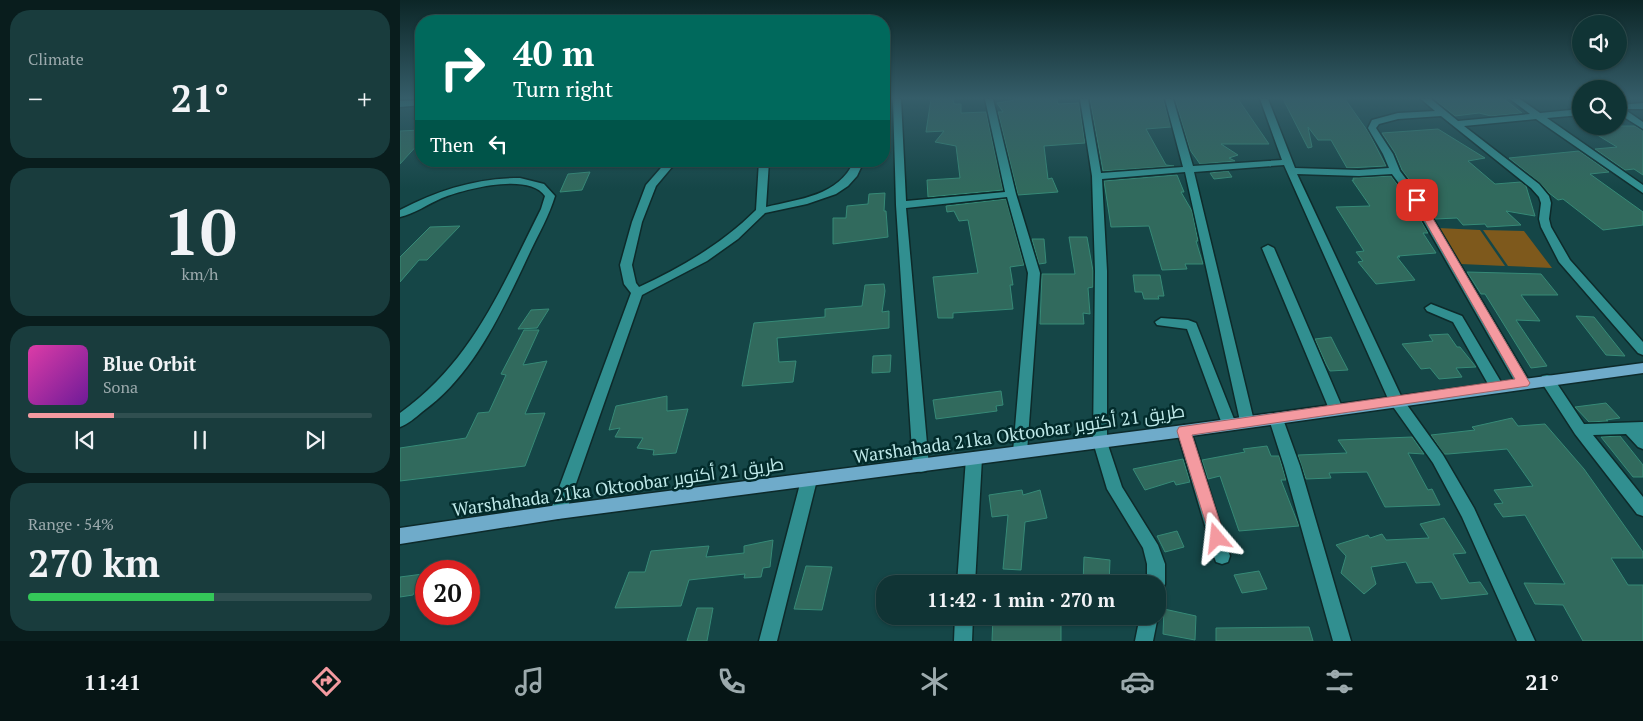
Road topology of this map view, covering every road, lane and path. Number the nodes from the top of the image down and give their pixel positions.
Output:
1 (898, 129) edge
2 (996, 129) edge
3 (1089, 129) edge
4 (1178, 129) edge
5 (1275, 129) edge
6 (1373, 129) edge
7 (1462, 129) edge
8 (1556, 129) edge
9 (667, 167) edge
10 (763, 167) edge
11 (856, 167) edge
12 (1289, 167) junction
13 (1189, 168) junction
14 (1395, 171) junction
15 (1097, 176) junction
16 (1643, 190) edge
17 (1011, 194) junction
18 (901, 205) junction
19 (761, 211) junction
20 (400, 214) edge
21 (1268, 248) dead end
22 (637, 293) junction
23 (1431, 308) dead end
24 (1161, 322) dead end
25 (1643, 350) edge
26 (1643, 368) edge
27 (1547, 380) junction
28 (1524, 383) junction
29 (1496, 387) junction
30 (1396, 401) junction
31 (1336, 409) junction
32 (1276, 419) junction
33 (400, 421) edge
34 (1247, 421) junction
35 (1228, 424) junction
36 (1637, 429) edge
37 (1580, 430) junction
38 (1184, 431) junction
39 (1100, 442) junction
40 (1643, 443) edge
41 (1020, 452) junction
42 (974, 458) junction
43 (921, 466) junction
44 (809, 480) junction
45 (1643, 509) edge
46 (558, 512) junction
47 (400, 536) edge
48 (1222, 556) dead end
49 (967, 575) edge
50 (1156, 575) edge
51 (964, 625) edge
52 (1147, 625) edge
53 (768, 641) edge
54 (963, 641) edge
55 (1144, 641) edge
56 (1342, 641) edge
57 (1526, 641) edge

1 - 18 street
2 - 17 street
3 - 15 street
4 - 13 street
5 - 12 street
6 - 14 street
7 - 25 street
8 - 16 street
9 - 22 street
10 - 19 street
11 - 19 street
12 - 13 street
12 - 14 street
12 - 30 street
13 - 15 street
13 - 34 street
14 - 28 street
15 - 39 street
17 - 18 street
17 - 41 street
18 - 43 street
19 - 22 street
20 - 33 street
21 - 31 street
22 - 46 street
23 - 29 street
24 - 35 street
26 - 27 main road, Warshahada 21ka Oktoobar طريق 21 أكتوبر
27 - 28 main road, Warshahada 21ka Oktoobar طريق 21 أكتوبر
27 - 37 street
28 - 29 main road, Warshahada 21ka Oktoobar طريق 21 أكتوبر
29 - 30 main road, Warshahada 21ka Oktoobar طريق 21 أكتوبر
30 - 31 main road, Warshahada 21ka Oktoobar طريق 21 أكتوبر
30 - 57 street
31 - 32 main road, Warshahada 21ka Oktoobar طريق 21 أكتوبر
32 - 34 main road, Warshahada 21ka Oktoobar طريق 21 أكتوبر
32 - 56 street
34 - 35 main road, Warshahada 21ka Oktoobar طريق 21 أكتوبر
35 - 38 main road, Warshahada 21ka Oktoobar طريق 21 أكتوبر
36 - 37 street
36 - 40 street
37 - 45 street
38 - 39 main road, Warshahada 21ka Oktoobar طريق 21 أكتوبر
38 - 48 street
39 - 41 main road, Warshahada 21ka Oktoobar طريق 21 أكتوبر
39 - 50 street
41 - 42 main road, Warshahada 21ka Oktoobar طريق 21 أكتوبر
42 - 43 main road, Warshahada 21ka Oktoobar طريق 21 أكتوبر
42 - 49 street
43 - 44 main road, Warshahada 21ka Oktoobar طريق 21 أكتوبر
44 - 46 main road, Warshahada 21ka Oktoobar طريق 21 أكتوبر
44 - 53 street
46 - 47 main road, Warshahada 21ka Oktoobar طريق 21 أكتوبر
51 - 54 street
52 - 55 street

